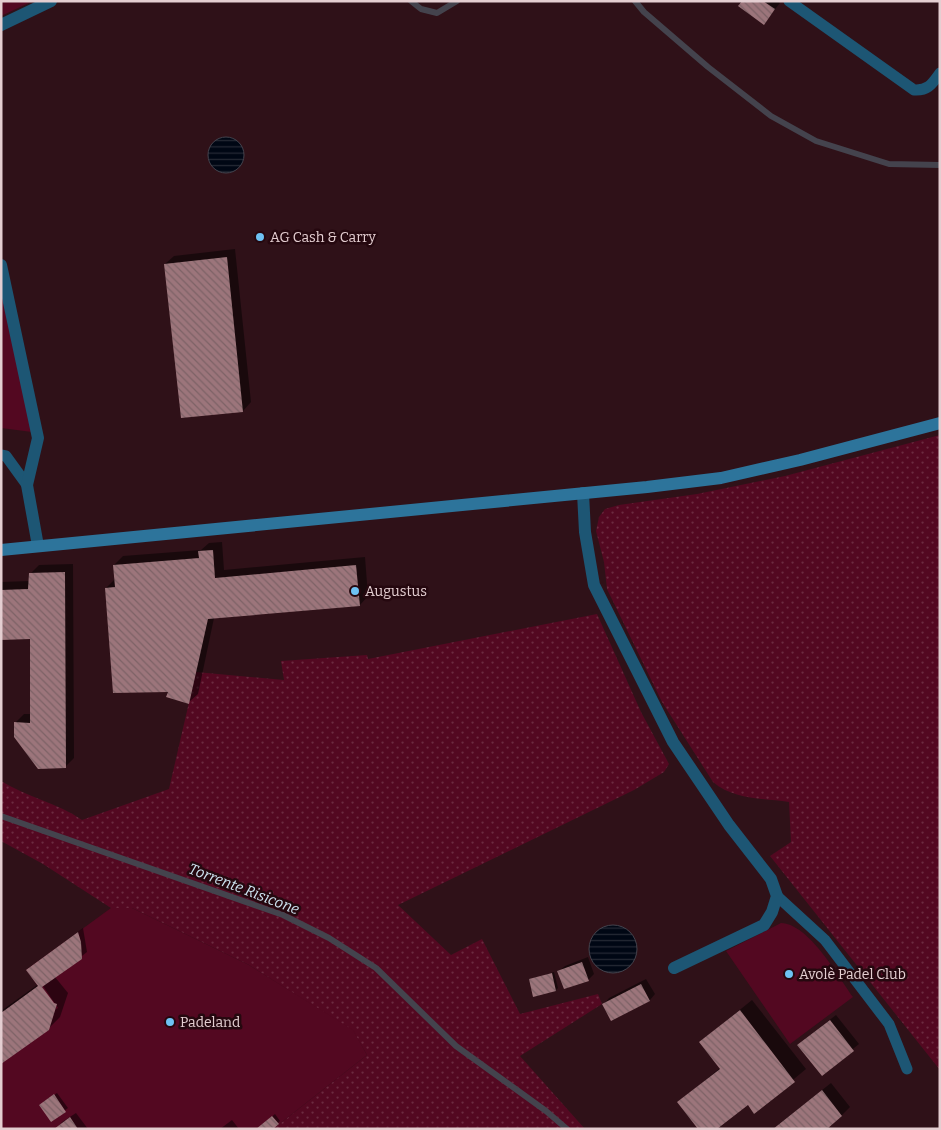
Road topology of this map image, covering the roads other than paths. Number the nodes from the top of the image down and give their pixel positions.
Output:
1 (51, 1) edge
2 (788, 1) edge
3 (1, 25) edge
4 (940, 73) edge
5 (1, 265) edge
6 (940, 423) edge
7 (1, 455) edge
8 (27, 485) junction
9 (583, 493) junction
10 (38, 546) junction
11 (1, 550) edge
12 (777, 896) junction
13 (674, 968) dead end
14 (907, 1069) dead end

1 - 3 street
2 - 4 lane
5 - 8 street
6 - 9 main road
7 - 8 lane
8 - 10 street
9 - 10 main road
9 - 12 street
10 - 11 main road
12 - 13 street
12 - 14 lane

